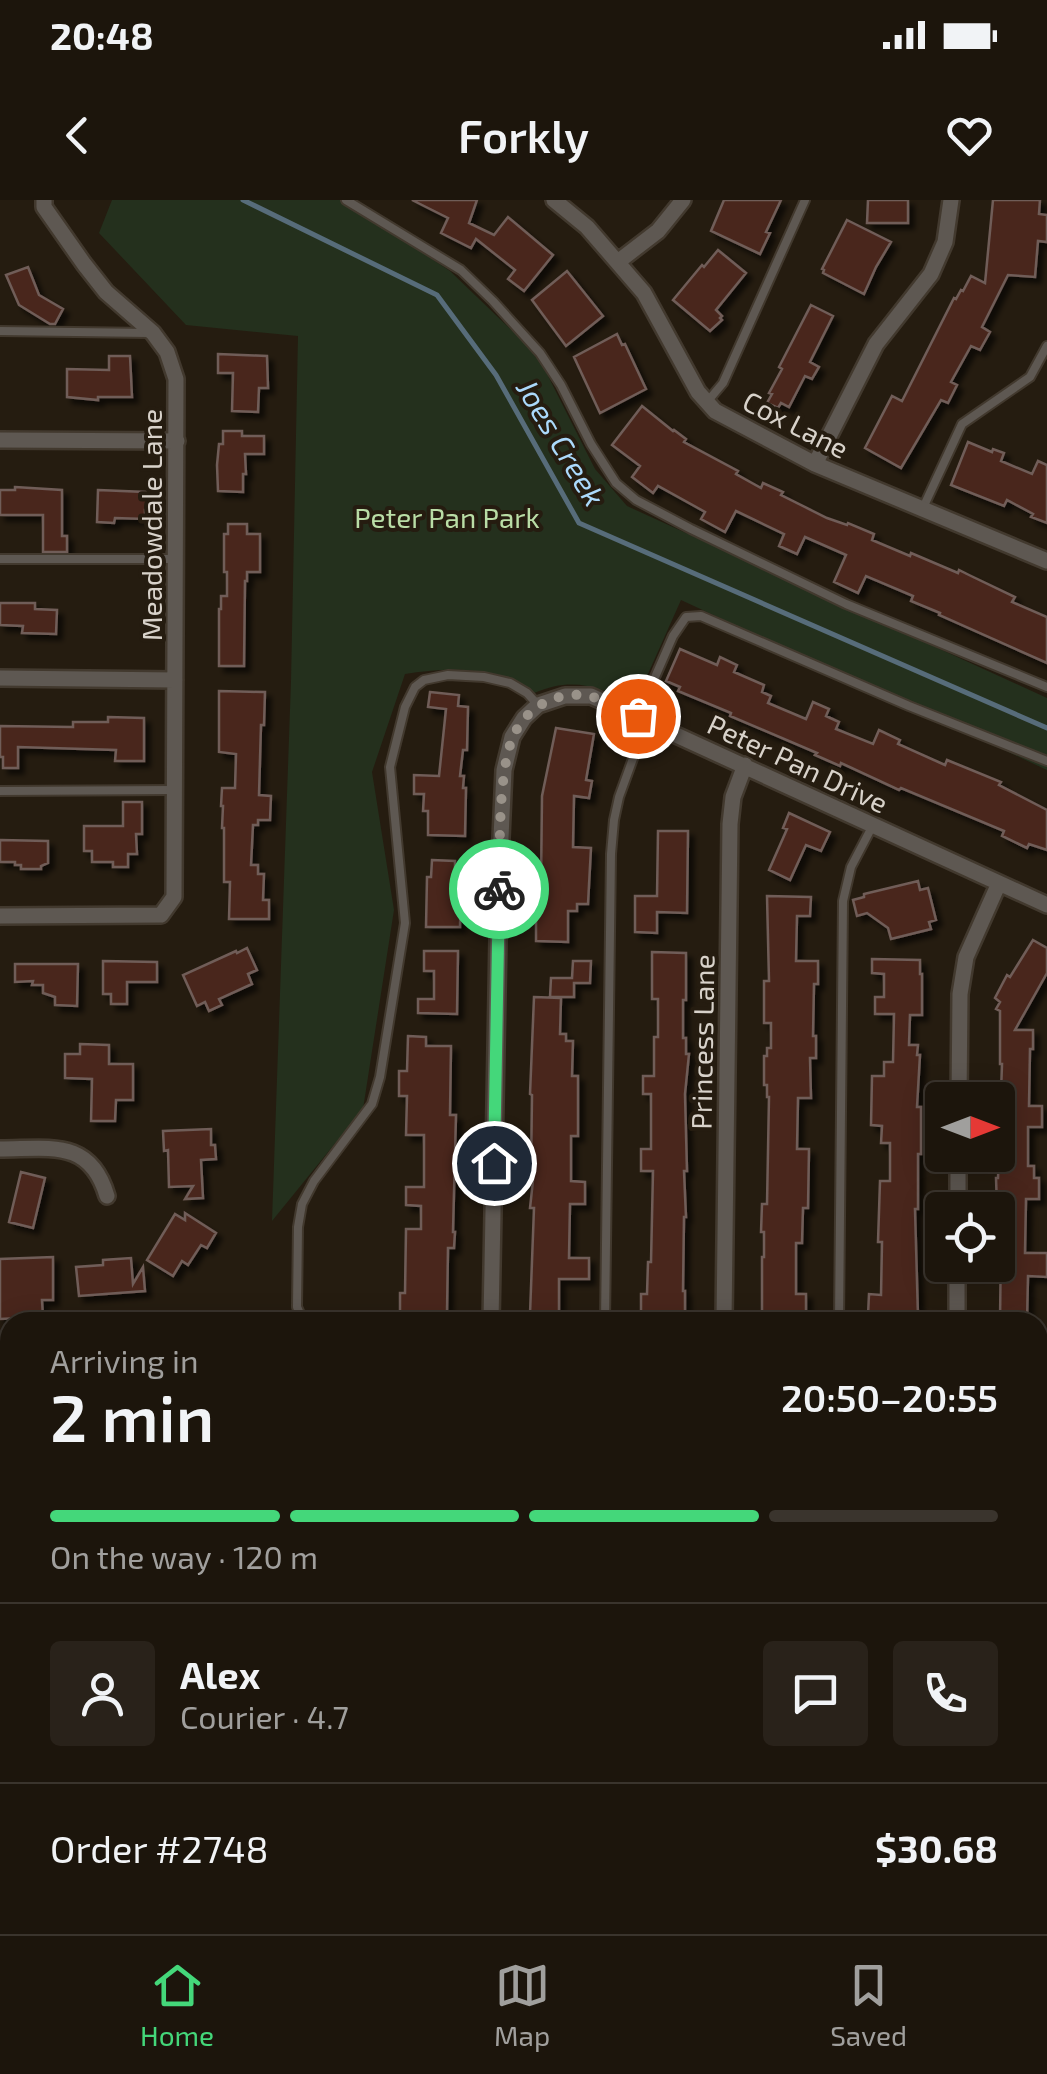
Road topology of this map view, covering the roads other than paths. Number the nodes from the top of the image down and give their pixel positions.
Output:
1 (44, 200) edge
2 (346, 200) edge
3 (554, 200) edge
4 (683, 200) edge
5 (805, 200) edge
6 (950, 200) edge
7 (619, 262) junction
8 (0, 331) edge
9 (153, 333) junction
10 (1047, 346) edge
11 (706, 403) junction
12 (0, 440) edge
13 (177, 441) junction
14 (814, 464) junction
15 (922, 510) junction
16 (0, 558) edge
17 (176, 560) junction
18 (1047, 561) edge
19 (0, 678) edge
20 (176, 680) junction
21 (1047, 688) edge
22 (538, 705) junction
23 (642, 718) junction
24 (1047, 761) edge
25 (745, 765) junction
26 (0, 790) edge
27 (175, 790) junction
28 (874, 825) junction
29 (1000, 883) junction
30 (1047, 905) edge
31 (0, 916) edge
32 (959, 1082) edge
33 (0, 1148) edge
34 (108, 1196) dead end
35 (957, 1282) edge
36 (299, 1312) edge
37 (490, 1312) edge
38 (605, 1312) edge
39 (724, 1312) edge
40 (839, 1312) edge
41 (956, 1312) edge

1 - 9 street, Meadowdale Lane
2 - 21 lane
3 - 7 street, Cox Lane
4 - 7 street
5 - 11 lane
6 - 14 street
7 - 11 street, Cox Lane
8 - 9 lane
9 - 13 street, Meadowdale Lane
10 - 15 lane
11 - 14 street, Cox Lane
12 - 13 street
13 - 17 street, Meadowdale Lane
14 - 15 street, Cox Lane
15 - 18 street, Cox Lane
16 - 17 lane
17 - 20 street, Meadowdale Lane
19 - 20 street
20 - 27 street, Meadowdale Lane
22 - 23 street, Peter Pan Drive
22 - 36 lane
22 - 37 street
23 - 24 lane
23 - 25 street, Peter Pan Drive
23 - 38 lane
25 - 28 street, Peter Pan Drive
25 - 39 street, Princess Lane
26 - 27 lane
27 - 31 street, Meadowdale Lane
28 - 29 street, Peter Pan Drive
28 - 40 lane
29 - 30 street, Peter Pan Drive
29 - 32 street
33 - 34 street
35 - 41 street

